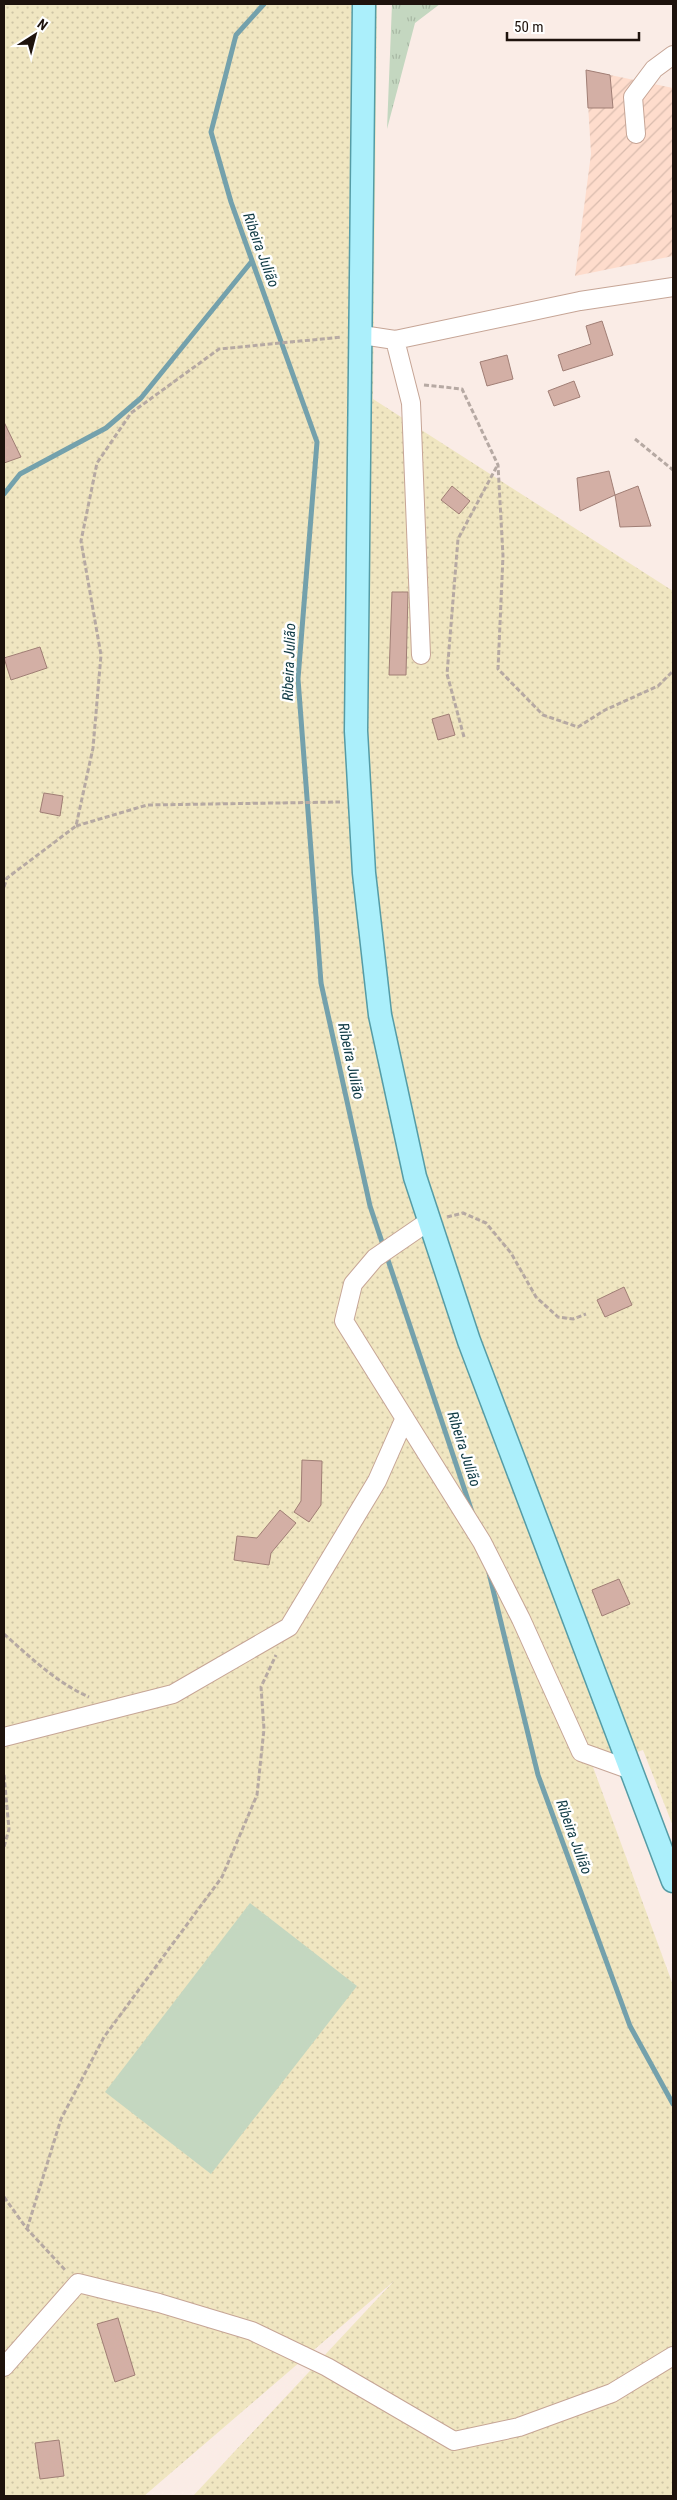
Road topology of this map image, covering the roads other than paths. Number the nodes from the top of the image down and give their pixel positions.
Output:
1 (364, 4) edge
2 (673, 55) edge
3 (636, 134) dead end
4 (673, 287) edge
5 (362, 335) junction
6 (395, 340) junction
7 (421, 655) dead end
8 (429, 1221) junction
9 (404, 1420) junction
10 (4, 1737) edge
11 (631, 1770) junction
12 (673, 1881) edge
13 (673, 2356) edge
14 (4, 2367) edge

1 - 5 main road
2 - 3 street
4 - 6 street
5 - 6 street
5 - 8 main road
6 - 7 street
8 - 9 street
8 - 11 main road
9 - 10 street
9 - 11 street
11 - 12 main road
13 - 14 street

